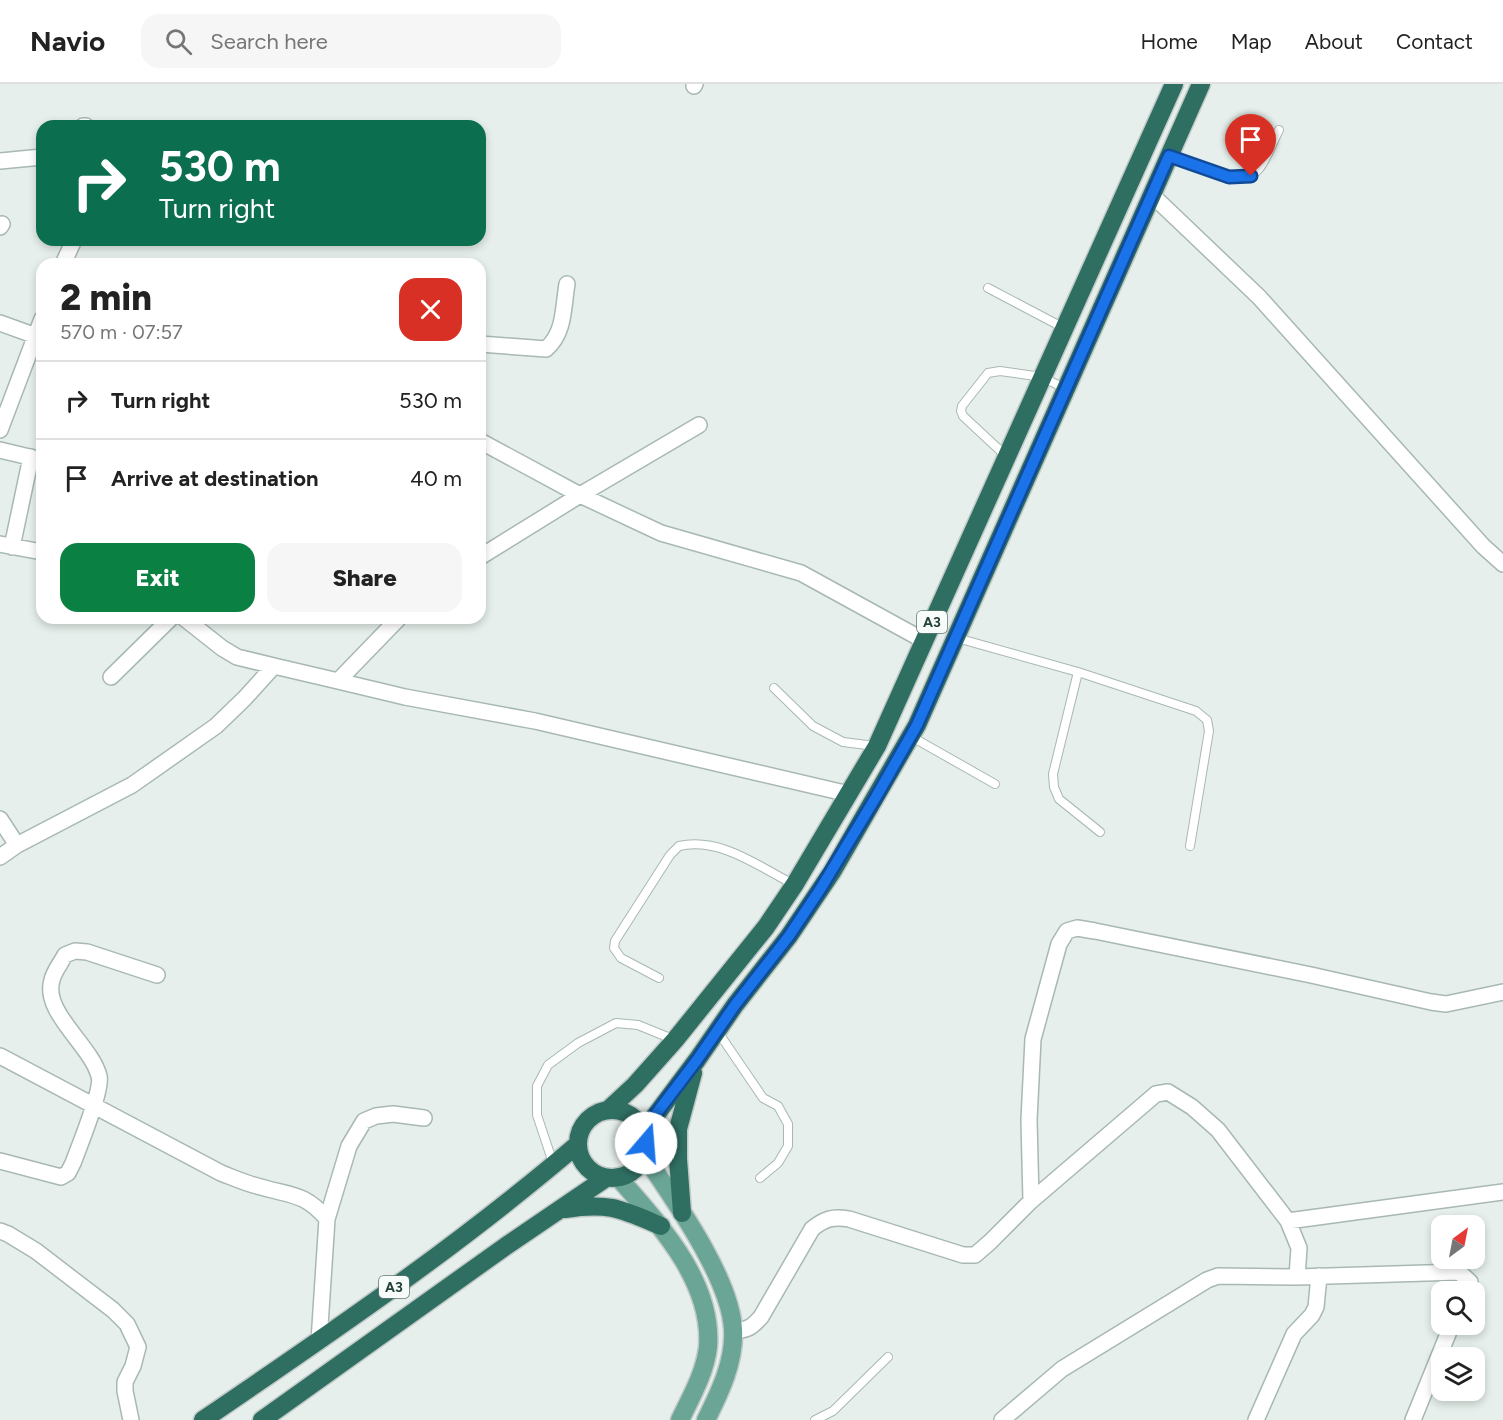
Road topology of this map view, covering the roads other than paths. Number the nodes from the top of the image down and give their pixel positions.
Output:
1 (1174, 84) edge
2 (1201, 84) edge
3 (1279, 130) dead end
4 (1169, 156) junction
5 (36, 158) edge
6 (0, 161) edge
7 (1152, 195) junction
8 (567, 284) dead end
9 (988, 288) dead end
10 (0, 323) edge
11 (1064, 328) junction
12 (36, 336) joint
13 (486, 344) edge
14 (1042, 377) junction
15 (1066, 389) junction
16 (699, 425) dead end
17 (0, 430) edge
18 (486, 444) edge
19 (0, 450) edge
20 (1006, 456) junction
21 (36, 459) edge
22 (580, 495) junction
23 (6, 546) edge
24 (36, 551) edge
25 (486, 552) edge
26 (1503, 564) edge
27 (165, 624) edge
28 (192, 624) edge
29 (393, 624) edge
30 (956, 638) junction
31 (923, 640) junction
32 (274, 666) junction
33 (1078, 672) junction
34 (111, 677) dead end
35 (338, 681) junction
36 (774, 688) dead end
37 (910, 736) junction
38 (877, 746) junction
39 (995, 784) dead end
40 (849, 794) junction
41 (0, 819) edge
42 (1101, 832) dead end
43 (17, 845) junction
44 (1190, 846) dead end
45 (0, 857) edge
46 (795, 884) junction
47 (157, 975) dead end
48 (658, 978) dead end
49 (1503, 992) edge
50 (717, 1031) junction
51 (675, 1040) junction
52 (0, 1056) edge
53 (697, 1060) junction
54 (93, 1105) junction
55 (608, 1110) junction
56 (424, 1118) dead end
57 (643, 1131) junction
58 (578, 1144) junction
59 (644, 1155) junction
60 (0, 1161) edge
61 (554, 1164) junction
62 (612, 1177) junction
63 (760, 1178) dead end
64 (1503, 1192) edge
65 (1031, 1201) junction
66 (557, 1211) junction
67 (682, 1213) junction
68 (327, 1219) junction
69 (1288, 1221) junction
70 (661, 1226) junction
71 (0, 1231) edge
72 (1319, 1276) junction
73 (1297, 1277) junction
74 (1469, 1281) edge
75 (733, 1330) junction
76 (1448, 1335) edge
77 (318, 1341) junction
78 (888, 1357) dead end
79 (131, 1420) edge
80 (203, 1420) edge
81 (262, 1420) edge
82 (680, 1420) edge
83 (706, 1420) edge
84 (815, 1420) edge
85 (1002, 1420) edge
86 (1256, 1420) edge
87 (1413, 1420) edge

1 - 11 highway, A3
2 - 4 highway, A3
3 - 4 lane
4 - 7 highway, A3
5 - 6 street
7 - 15 highway, A3
7 - 26 street
8 - 13 street
9 - 11 lane
10 - 12 street
11 - 14 highway, A3
12 - 17 street
14 - 15 lane
14 - 20 highway, A3
14 - 20 lane
15 - 30 highway, A3
16 - 22 street
18 - 22 street
19 - 21 street
20 - 31 highway, A3
21 - 23 street
22 - 25 street
22 - 31 street
23 - 24 street
27 - 34 street
28 - 32 street
29 - 35 street
30 - 33 lane
30 - 37 highway, A3
31 - 38 highway, A3
32 - 35 street
32 - 43 street
33 - 42 lane
33 - 44 lane
35 - 40 street
36 - 38 lane
37 - 39 lane
37 - 50 highway, A3
38 - 40 highway, A3
40 - 46 highway, A3
41 - 43 street
43 - 45 street
46 - 48 lane
46 - 51 highway, A3
47 - 54 street
49 - 65 street
50 - 53 highway, A3
50 - 63 lane
51 - 55 highway, A3
51 - 61 lane
52 - 54 street
53 - 57 highway, A3
53 - 67 highway
54 - 60 street
54 - 68 street
55 - 57 highway
55 - 58 highway
56 - 68 street
57 - 59 highway
58 - 61 highway, A3
58 - 62 highway
59 - 62 highway
59 - 67 main road
61 - 77 highway, A3
62 - 66 highway, A3
62 - 70 main road
64 - 69 street
65 - 69 street
65 - 75 street
66 - 70 highway
66 - 81 highway, A3
67 - 75 main road
68 - 77 street
69 - 73 street
70 - 82 main road
71 - 79 street
72 - 73 street
72 - 74 street
72 - 86 street
73 - 85 street
75 - 83 main road
76 - 87 street
77 - 80 highway, A3
78 - 84 lane

